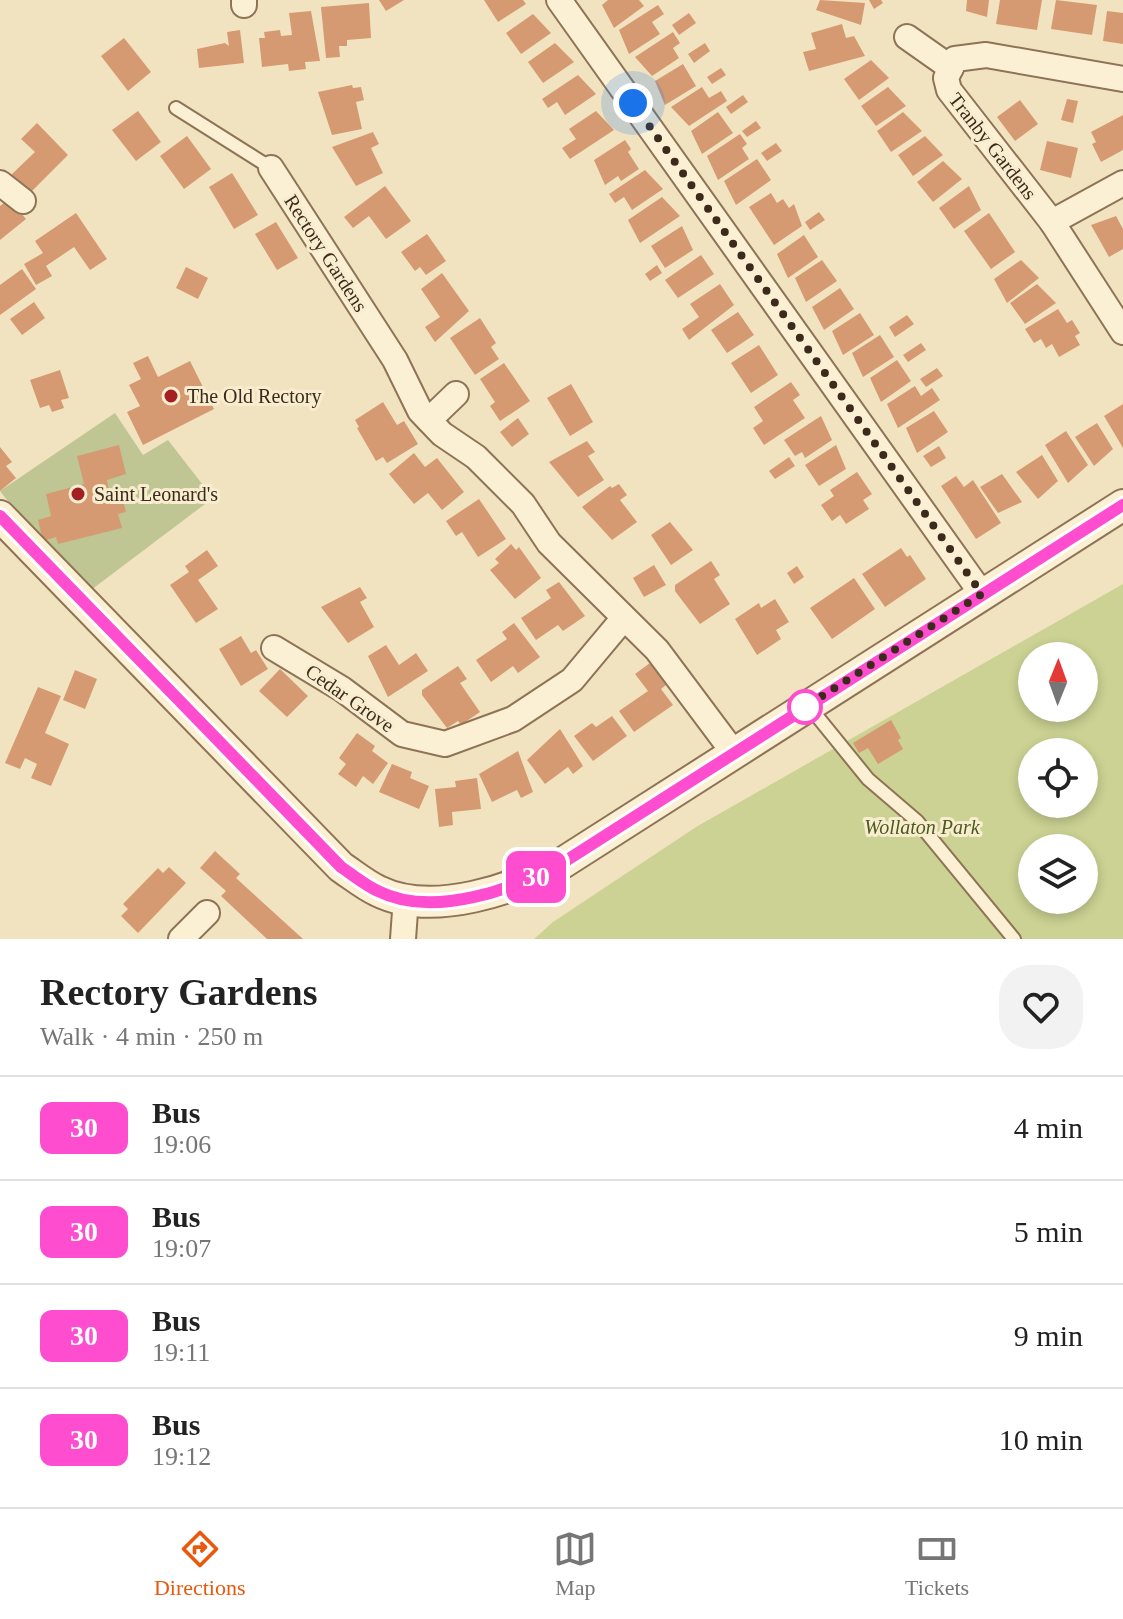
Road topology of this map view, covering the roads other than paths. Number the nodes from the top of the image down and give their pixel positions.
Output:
1 (559, 0) edge
2 (907, 37) dead end
3 (951, 68) junction
4 (1123, 79) edge
5 (176, 108) dead end
6 (271, 168) joint
7 (0, 183) edge
8 (1123, 183) edge
9 (23, 201) dead end
10 (1052, 222) junction
11 (1123, 332) edge
12 (456, 394) dead end
13 (429, 420) junction
14 (1123, 505) edge
15 (0, 516) edge
16 (982, 594) junction
17 (623, 619) junction
18 (274, 648) dead end
19 (808, 705) junction
20 (734, 753) junction
21 (406, 898) junction
22 (207, 913) dead end
23 (190, 936) edge
24 (403, 939) edge
25 (1014, 939) edge

1 - 16 street
2 - 3 street, Tranby Gardens
3 - 4 street, Tranby Gardens
3 - 10 street, Tranby Gardens
5 - 6 lane
6 - 13 street, Rectory Gardens
7 - 9 street
8 - 10 street
10 - 11 street, Tranby Gardens
12 - 13 street
13 - 17 street, Rectory Gardens
14 - 16 street
15 - 21 street
16 - 19 street
17 - 18 street, Cedar Grove
17 - 20 street, Rectory Gardens
19 - 20 street
19 - 25 lane
20 - 21 street
21 - 24 street
22 - 23 street

